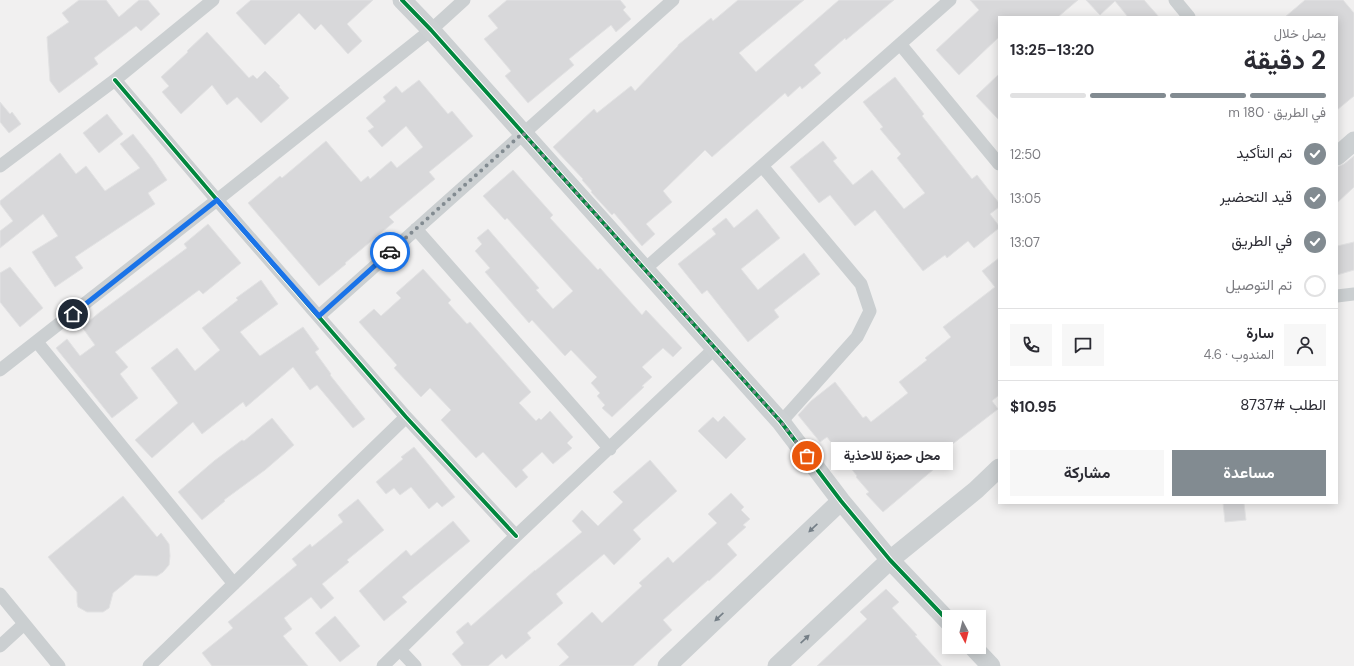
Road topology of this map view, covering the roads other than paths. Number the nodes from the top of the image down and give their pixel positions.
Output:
1 (213, 0) edge
2 (402, 0) edge
3 (464, 0) edge
4 (674, 0) edge
5 (950, 0) edge
6 (1175, 0) edge
7 (1188, 16) edge
8 (430, 30) junction
9 (900, 44) junction
10 (115, 80) junction
11 (523, 133) junction
12 (1354, 141) edge
13 (1338, 155) edge
14 (998, 163) edge
15 (0, 166) edge
16 (762, 166) junction
17 (217, 200) junction
18 (416, 229) junction
19 (645, 269) junction
20 (1354, 294) edge
21 (1338, 296) edge
22 (319, 316) junction
23 (37, 342) junction
24 (715, 348) junction
25 (0, 370) edge
26 (406, 417) junction
27 (781, 422) junction
28 (610, 449) junction
29 (998, 469) edge
30 (841, 501) junction
31 (516, 536) junction
32 (890, 560) junction
33 (234, 584) junction
34 (0, 594) edge
35 (942, 615) edge
36 (24, 624) junction
37 (0, 646) edge
38 (400, 650) junction
39 (980, 654) edge
40 (59, 666) edge
41 (149, 666) edge
42 (383, 666) edge
43 (415, 666) edge
44 (667, 666) edge
45 (777, 666) edge
46 (991, 666) edge

1 - 10 street
2 - 8 street
3 - 8 street
4 - 11 street
5 - 9 street
6 - 7 street
8 - 11 street
8 - 17 street
9 - 14 street
9 - 16 street
10 - 15 street
10 - 17 street
11 - 18 street
11 - 19 street
12 - 13 street
16 - 19 street
16 - 27 street
17 - 22 street
17 - 23 street
18 - 22 street
18 - 28 street
19 - 24 street
20 - 21 street
22 - 26 street
23 - 25 street
23 - 33 street
24 - 27 street
24 - 28 street
26 - 31 street
26 - 33 street
27 - 30 street
28 - 31 street
29 - 32 street
30 - 32 street
30 -> 44 street
31 - 38 street
32 - 35 street
45 -> 32 street
33 - 41 street
34 - 36 street
36 - 37 street
36 - 40 street
38 - 42 street
38 - 43 street
39 - 46 street

